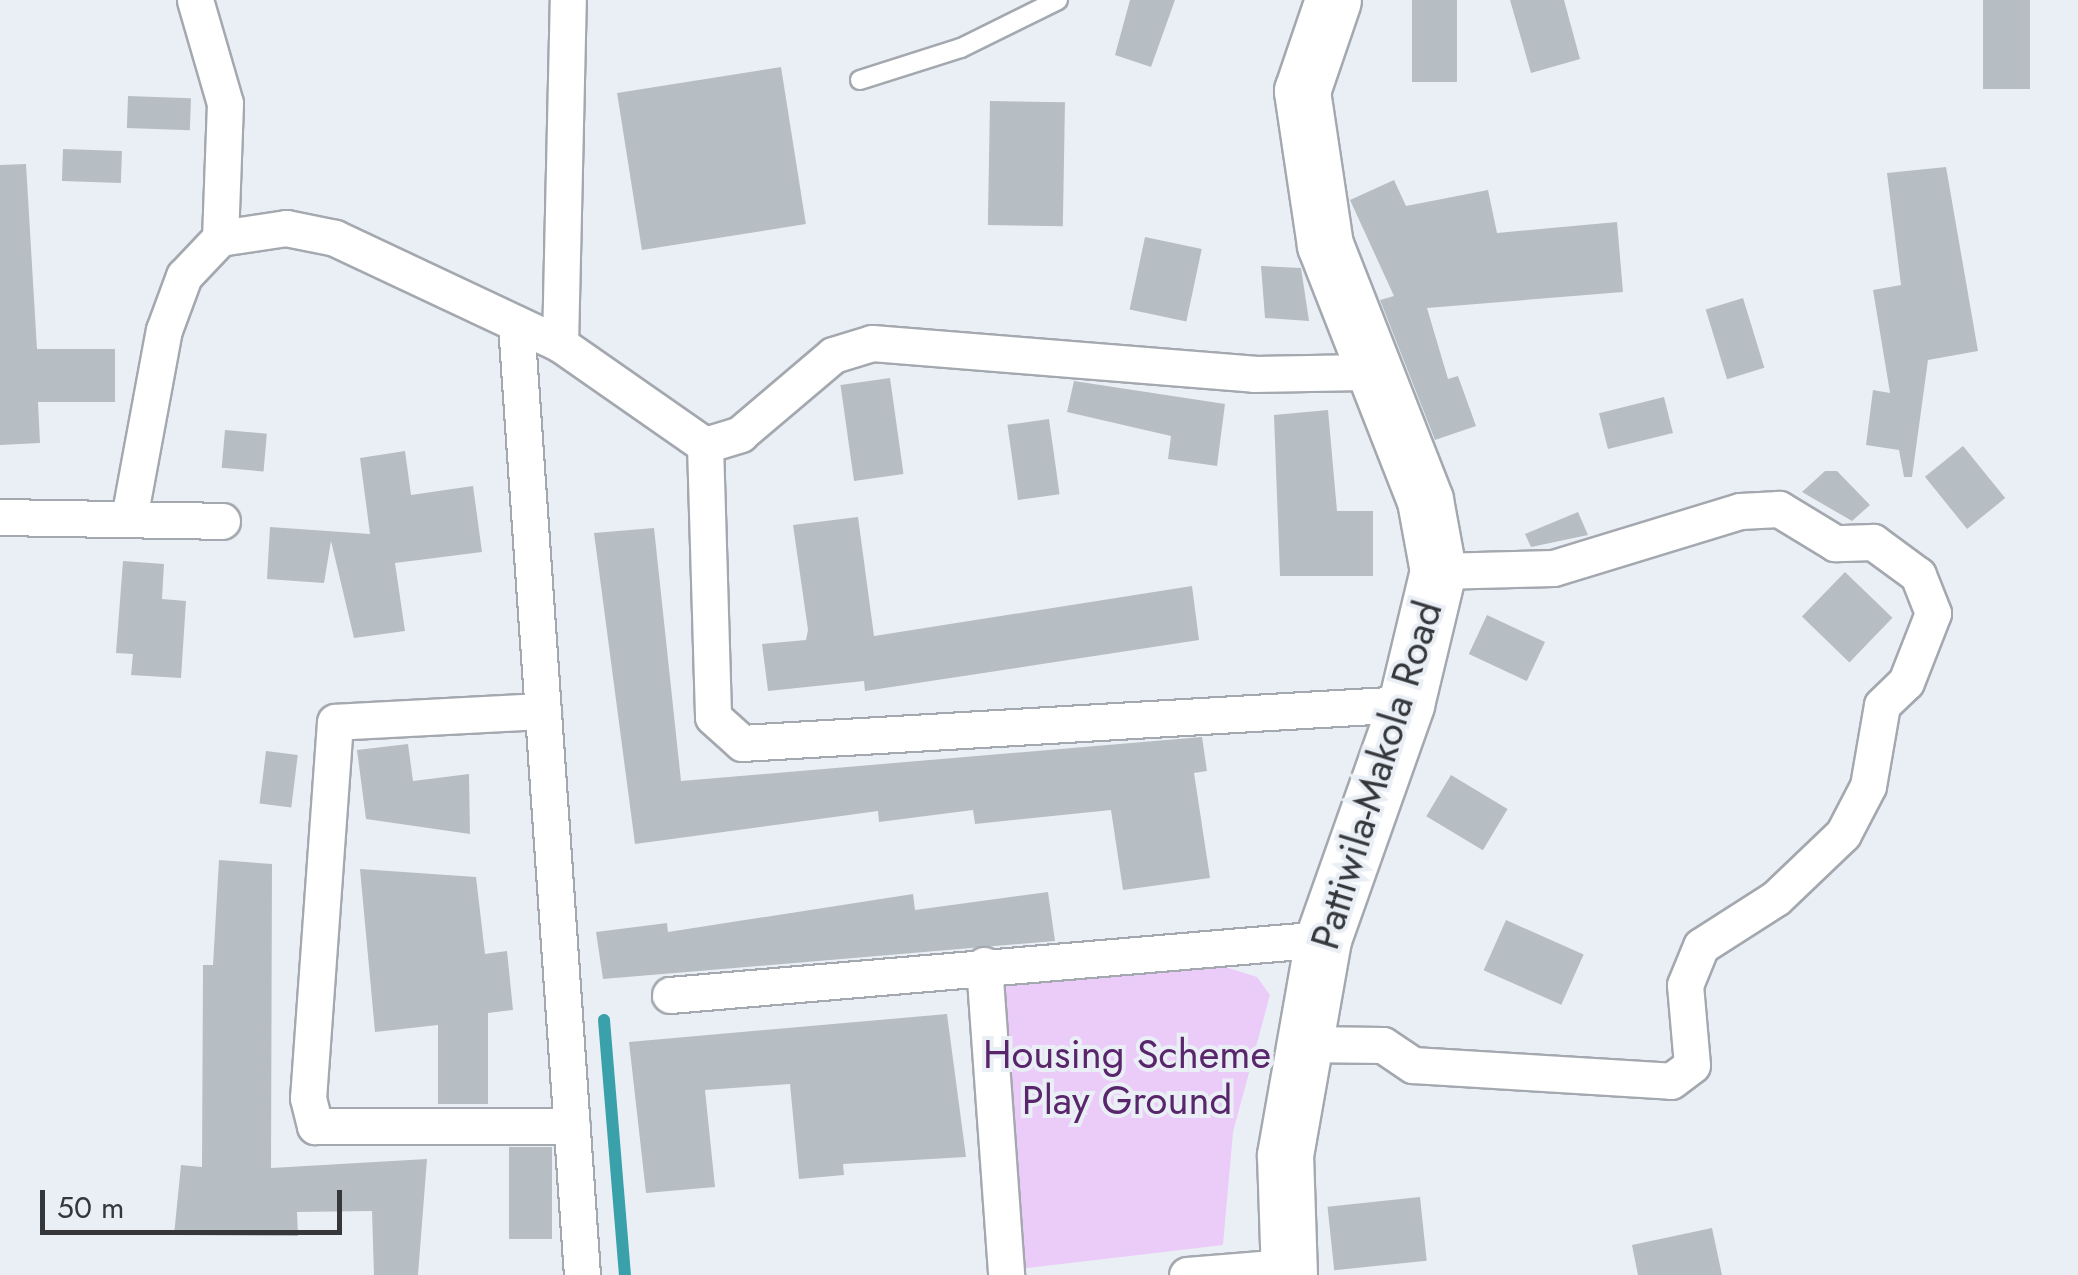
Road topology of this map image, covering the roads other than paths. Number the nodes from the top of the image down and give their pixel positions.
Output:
1 (195, 0) edge
2 (568, 0) edge
3 (1058, 0) edge
4 (1333, 0) edge
5 (860, 80) dead end
6 (220, 238) junction
7 (516, 324) junction
8 (560, 344) junction
9 (1374, 372) junction
10 (705, 445) junction
11 (0, 517) edge
12 (130, 518) junction
13 (222, 521) dead end
14 (1438, 571) junction
15 (1406, 704) junction
16 (543, 712) junction
17 (1323, 939) junction
18 (984, 964) junction
19 (670, 995) dead end
20 (1302, 1044) junction
21 (572, 1126) junction
22 (1288, 1271) edge
23 (582, 1275) edge
24 (1006, 1275) edge
25 (1187, 1275) edge

1 - 6 street
2 - 8 street
3 - 5 lane
4 - 9 main road, Pattiwila-Makola Road
6 - 7 street
6 - 12 street
7 - 8 street
7 - 16 street
8 - 10 street
9 - 10 street
9 - 14 main road, Pattiwila-Makola Road
10 - 15 street
11 - 12 street
12 - 13 street
14 - 15 main road, Pattiwila-Makola Road
14 - 20 street
15 - 17 main road, Pattiwila-Makola Road
16 - 21 street
16 - 21 street
17 - 18 street
17 - 20 main road, Pattiwila-Makola Road
18 - 19 street
18 - 24 street
20 - 22 main road, Pattiwila-Makola Road
21 - 23 street
22 - 25 street

